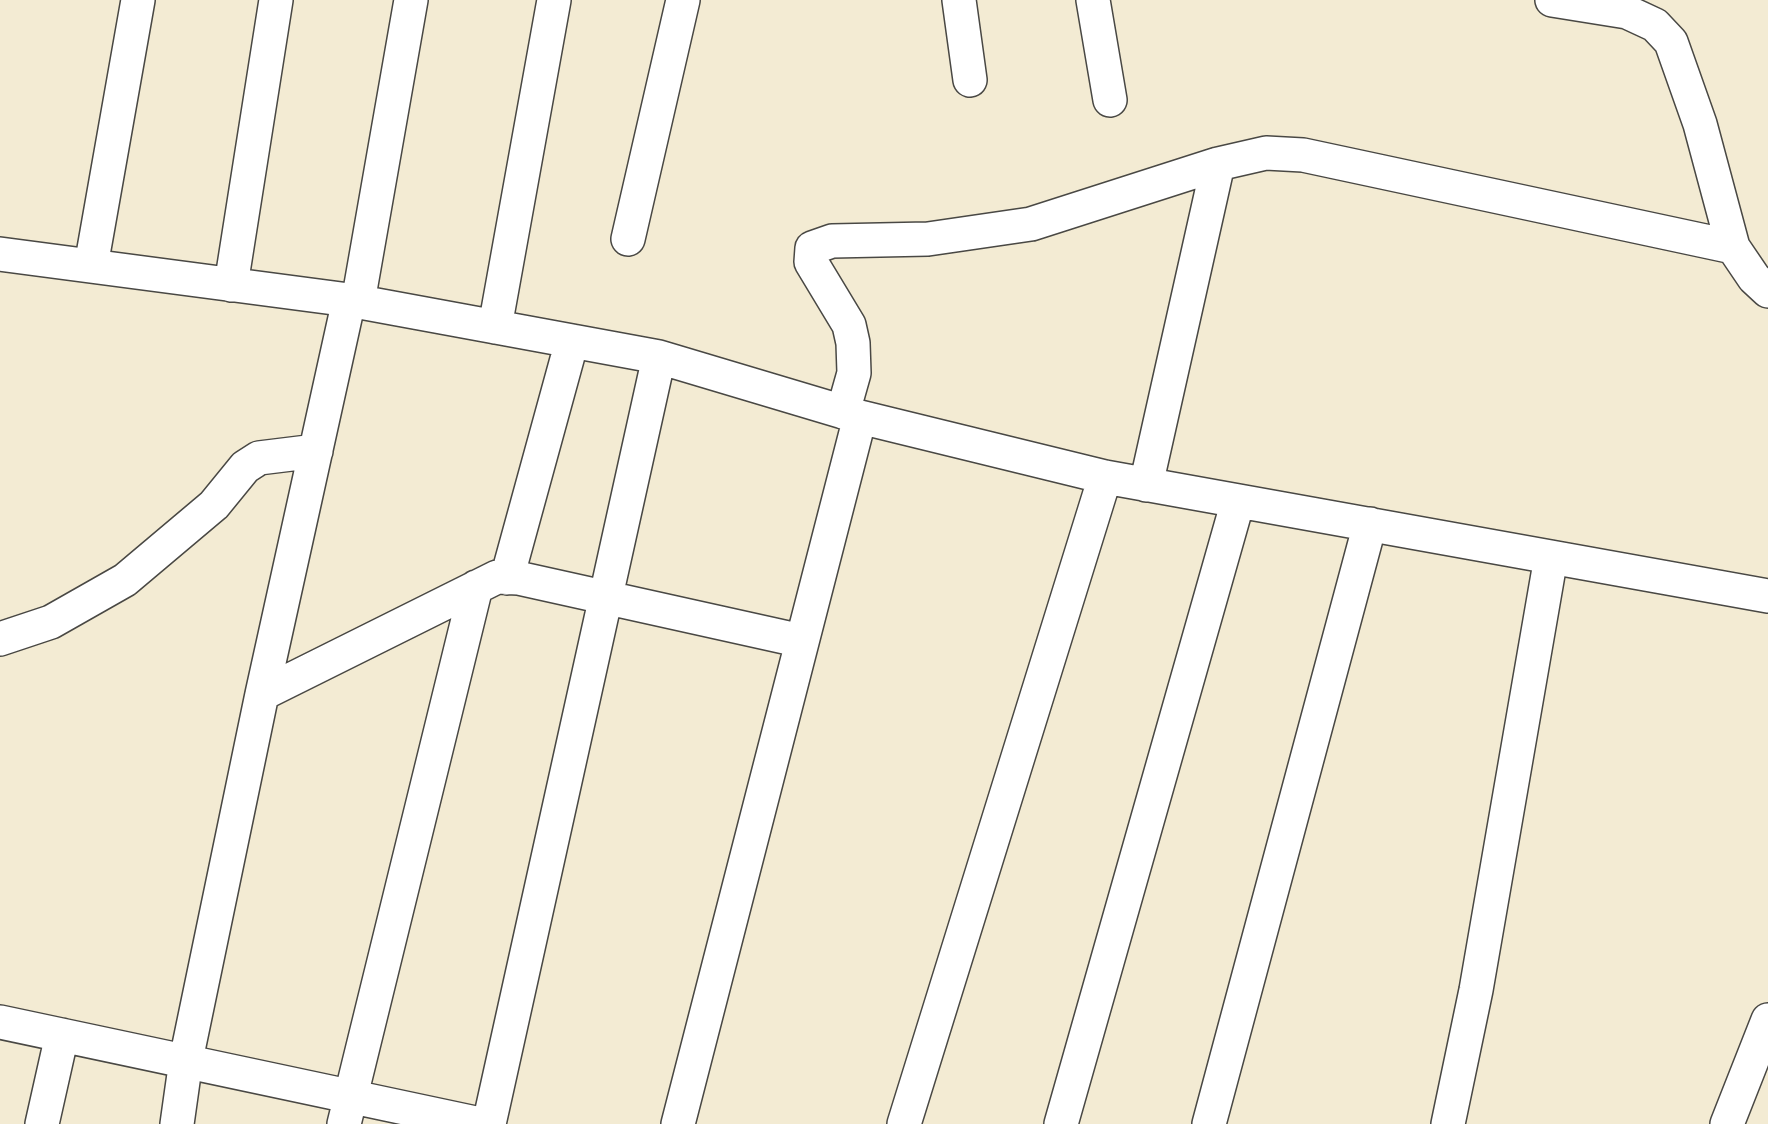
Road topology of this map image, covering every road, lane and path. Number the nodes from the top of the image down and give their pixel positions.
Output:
1 (138, 0) edge
2 (276, 0) edge
3 (411, 0) edge
4 (554, 0) edge
5 (683, 0) edge
6 (958, 0) edge
7 (1093, 0) edge
8 (1552, 0) edge
9 (970, 80) dead end
10 (1110, 100) dead end
11 (1218, 164) junction
12 (628, 239) dead end
13 (1733, 247) junction
14 (0, 254) edge
15 (91, 266) junction
16 (231, 285) junction
17 (1768, 291) edge
18 (354, 301) junction
19 (495, 327) junction
20 (572, 341) junction
21 (659, 357) junction
22 (851, 414) junction
23 (316, 451) junction
24 (1106, 477) junction
25 (1146, 485) junction
26 (1238, 501) junction
27 (1370, 524) junction
28 (1551, 557) junction
29 (507, 578) junction
30 (476, 587) junction
31 (1768, 597) edge
32 (606, 598) junction
33 (0, 639) edge
34 (802, 641) junction
35 (262, 694) junction
36 (1768, 1020) edge
37 (0, 1022) edge
38 (62, 1035) junction
39 (186, 1060) junction
40 (347, 1109) edge
41 (42, 1124) edge
42 (177, 1124) edge
43 (480, 1124) edge
44 (489, 1124) edge
45 (678, 1124) edge
46 (904, 1124) edge
47 (1061, 1124) edge
48 (1209, 1124) edge
49 (1448, 1124) edge
50 (1727, 1124) edge

1 - 15 street
2 - 16 street
3 - 18 street
4 - 19 street
5 - 12 street
6 - 9 street
7 - 10 street
8 - 13 street
11 - 13 street
11 - 22 street
11 - 25 street
13 - 17 street
14 - 15 street
15 - 16 street
16 - 18 street
18 - 19 street
18 - 23 street
19 - 20 street
20 - 21 street
20 - 29 street
21 - 22 street
21 - 32 street
22 - 24 street
22 - 34 street
23 - 33 street
23 - 35 street
24 - 25 street
24 - 46 street
25 - 26 street
26 - 27 street
26 - 47 street
27 - 28 street
27 - 48 street
28 - 31 street
28 - 49 street
29 - 30 street
29 - 32 street
30 - 35 street
30 - 40 street
32 - 34 street
32 - 44 street
34 - 45 street
35 - 39 street
36 - 50 street
37 - 38 street
38 - 39 street
38 - 41 street
39 - 40 street
39 - 42 street
40 - 43 street

